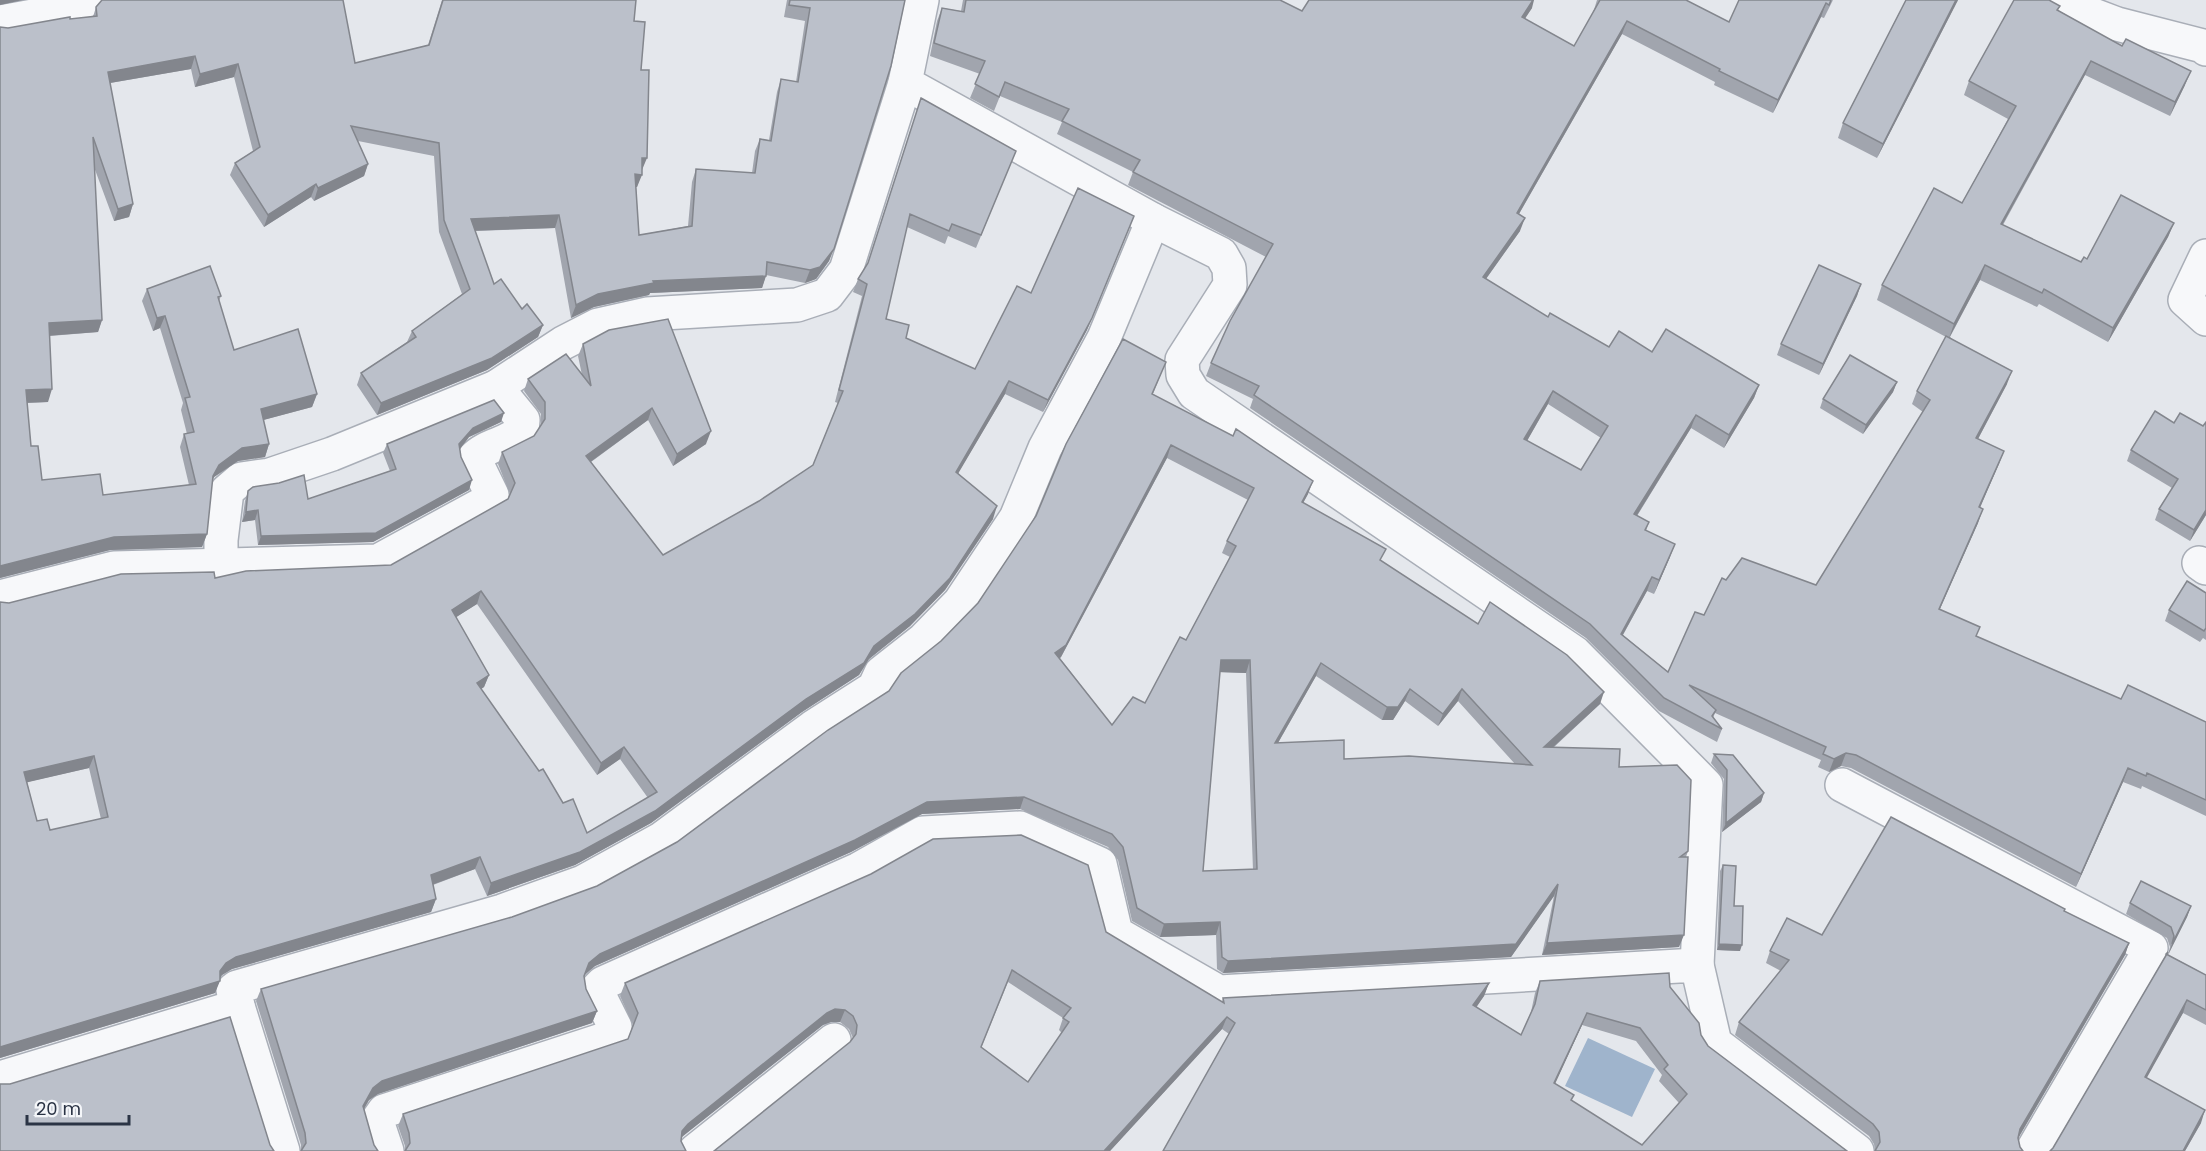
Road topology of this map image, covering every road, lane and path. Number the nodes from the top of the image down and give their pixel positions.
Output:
1 (85, 0) edge
2 (922, 0) edge
3 (2054, 0) edge
4 (0, 22) edge
5 (2206, 49) edge
6 (905, 83) junction
7 (1153, 220) junction
8 (2206, 256) edge
9 (2206, 320) edge
10 (496, 387) junction
11 (221, 566) junction
12 (0, 597) edge
13 (1842, 785) dead end
14 (1697, 965) junction
15 (238, 1006) junction
16 (834, 1040) dead end
17 (0, 1078) edge
18 (283, 1151) edge
19 (387, 1151) edge
20 (695, 1151) edge
21 (1857, 1151) edge
22 (2032, 1151) edge

1 - 4 street
2 - 6 street
3 - 5 street
6 - 7 street
6 - 10 street
7 - 14 street
7 - 15 street
8 - 9 street
10 - 11 street
10 - 11 street
11 - 12 street
13 - 22 street
14 - 19 street
14 - 21 street
15 - 17 street
15 - 18 street
16 - 20 street

